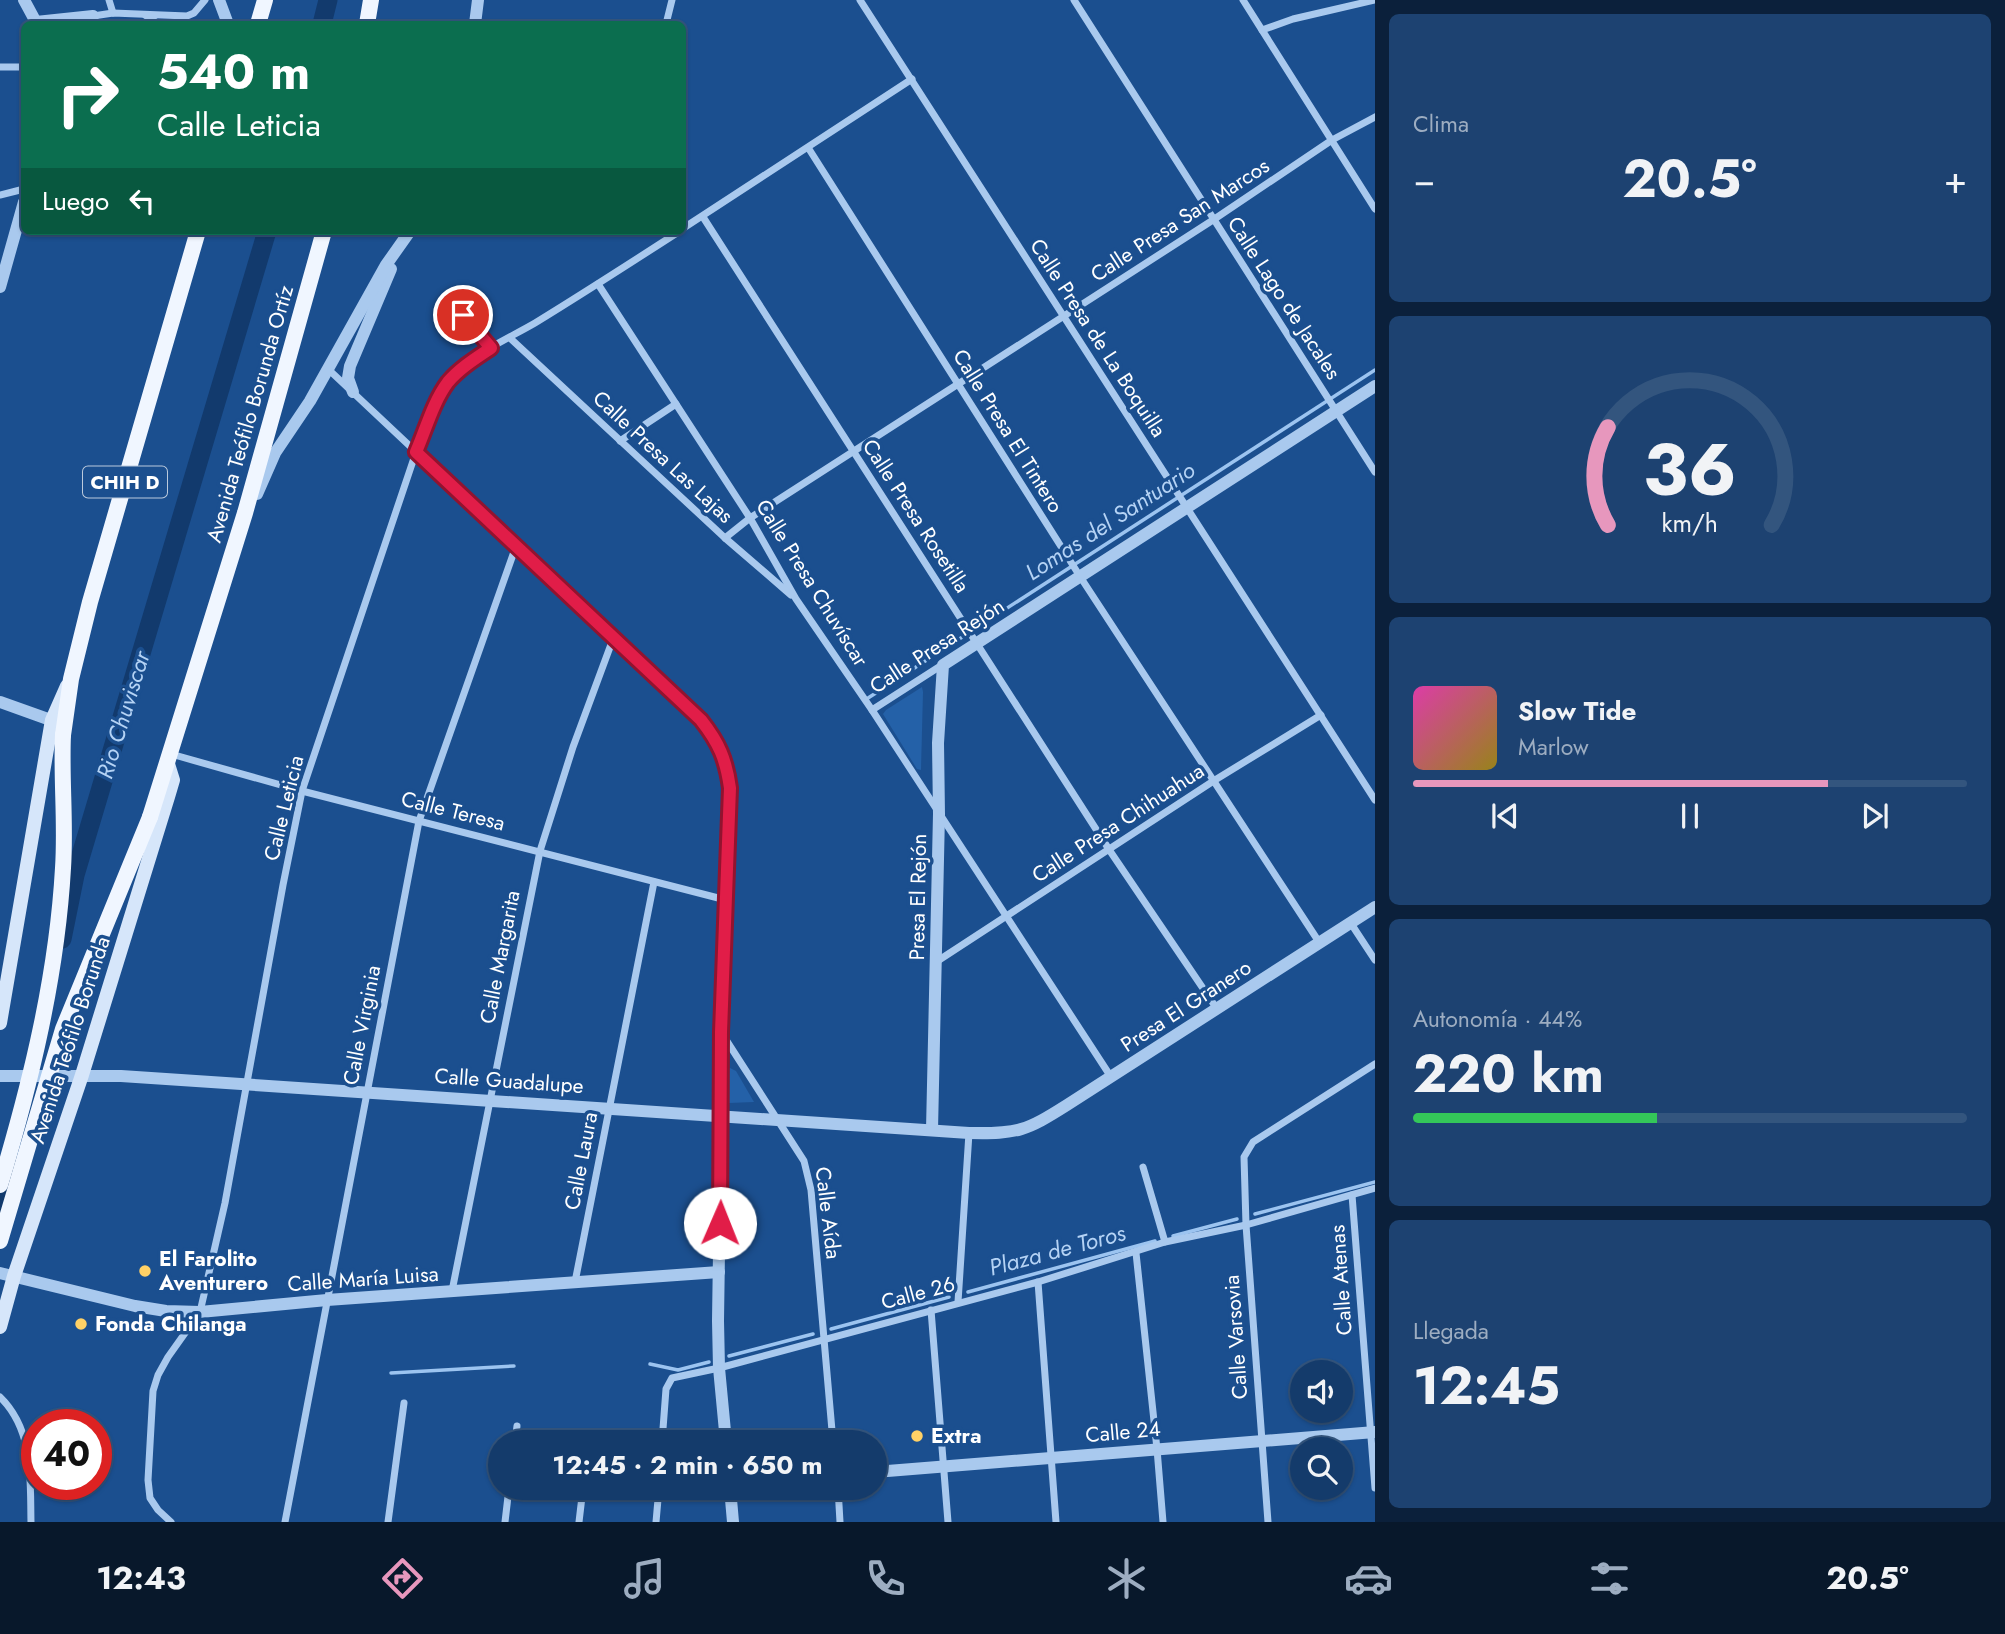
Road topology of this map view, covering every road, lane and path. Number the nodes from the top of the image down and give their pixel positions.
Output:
1 (24, 0) edge
2 (109, 0) edge
3 (205, 0) edge
4 (219, 0) edge
5 (265, 0) edge
6 (371, 0) edge
7 (478, 0) edge
8 (672, 0) edge
9 (860, 0) edge
10 (1074, 0) edge
11 (1243, 0) edge
12 (1375, 0) edge
13 (113, 13) junction
14 (141, 13) junction
15 (89, 20) edge
16 (35, 21) edge
17 (71, 21) edge
18 (154, 21) edge
19 (227, 21) edge
20 (259, 21) edge
21 (368, 21) edge
22 (475, 21) edge
23 (667, 21) edge
24 (1262, 30) junction
25 (0, 66) edge
26 (21, 67) edge
27 (912, 79) junction
28 (1375, 117) edge
29 (1332, 140) junction
30 (809, 149) junction
31 (21, 190) edge
32 (0, 195) edge
33 (1375, 209) edge
34 (21, 213) edge
35 (703, 216) junction
36 (1213, 220) junction
37 (686, 227) edge
38 (197, 235) edge
39 (323, 235) edge
40 (673, 235) edge
41 (406, 236) edge
42 (598, 284) junction
43 (0, 287) edge
44 (449, 299) dead end
45 (1064, 316) junction
46 (510, 338) junction
47 (491, 348) junction
48 (328, 369) junction
49 (958, 384) junction
50 (1375, 386) edge
51 (353, 392) junction
52 (676, 404) junction
53 (1336, 411) junction
54 (620, 442) junction
55 (854, 451) junction
56 (416, 452) junction
57 (1375, 472) edge
58 (1186, 507) junction
59 (750, 518) junction
60 (725, 538) junction
61 (516, 546) junction
62 (1081, 578) junction
63 (796, 599) junction
64 (215, 608) junction
65 (613, 639) junction
66 (977, 643) junction
67 (943, 665) junction
68 (0, 702) edge
69 (872, 710) junction
70 (1321, 715) junction
71 (60, 727) junction
72 (169, 759) junction
73 (1215, 780) junction
74 (302, 792) junction
75 (1375, 800) edge
76 (939, 814) junction
77 (419, 821) junction
78 (1110, 850) junction
79 (540, 851) junction
80 (654, 882) junction
81 (726, 900) junction
82 (1375, 907) edge
83 (1006, 915) junction
84 (1350, 922) junction
85 (1319, 942) junction
86 (1375, 960) edge
87 (935, 962) junction
88 (1217, 1009) junction
89 (0, 1023) edge
90 (721, 1032) junction
91 (1375, 1064) edge
92 (82, 1075) junction
93 (0, 1076) edge
94 (1111, 1077) junction
95 (246, 1083) junction
96 (367, 1091) junction
97 (489, 1100) junction
98 (610, 1108) junction
99 (721, 1115) junction
100 (778, 1119) junction
101 (932, 1130) junction
102 (969, 1133) junction
103 (1015, 1133) joint
104 (1143, 1167) dead end
105 (0, 1185) edge
106 (1375, 1188) edge
107 (1352, 1195) junction
108 (1246, 1224) junction
109 (0, 1241) edge
110 (1165, 1242) junction
111 (1136, 1253) junction
112 (719, 1272) junction
113 (9, 1275) edge
114 (576, 1282) junction
115 (1038, 1282) junction
116 (452, 1291) junction
117 (327, 1300) junction
118 (958, 1302) junction
119 (931, 1310) junction
120 (200, 1312) junction
121 (0, 1327) edge
122 (823, 1338) junction
123 (719, 1367) junction
124 (0, 1397) edge
125 (404, 1403) dead end
126 (517, 1426) dead end
127 (516, 1430) edge
128 (663, 1430) edge
129 (725, 1430) edge
130 (832, 1430) edge
131 (1373, 1432) edge
132 (1261, 1440) junction
133 (1157, 1449) junction
134 (1052, 1457) junction
135 (944, 1466) junction
136 (887, 1471) edge
137 (1375, 1488) edge
138 (508, 1500) edge
139 (582, 1500) edge
140 (658, 1500) edge
141 (731, 1500) edge
142 (839, 1500) edge
143 (31, 1522) edge
144 (171, 1522) edge
145 (285, 1522) edge
146 (388, 1522) edge
147 (505, 1522) edge
148 (579, 1522) edge
149 (656, 1522) edge
150 (733, 1522) edge
151 (841, 1522) edge
152 (948, 1522) edge
153 (1056, 1522) edge
154 (1163, 1522) edge
155 (1268, 1522) edge

1 - 16 street
2 - 13 street
3 - 14 street
4 - 19 street
5 - 20 main road
6 - 21 main road
7 - 22 street
8 - 23 street
9 - 27 street, Calle Presa de La Boquilla
10 - 36 street, Calle Lago de Jacales
11 - 24 street
12 - 24 street
13 - 14 street
13 - 15 street
14 - 18 street
15 - 17 street
24 - 29 street
25 - 26 street
27 - 30 street, Calle Leticia
27 - 45 street, Calle Presa de La Boquilla
28 - 29 street, Calle Presa San Marcos
29 - 33 street
29 - 36 street, Calle Presa San Marcos
30 - 35 street, Calle Leticia
30 - 49 street, Calle Presa El Tintero
31 - 32 street
34 - 43 street
35 - 37 street, Calle Leticia
35 - 55 street, Calle Presa Rosetilla
36 - 45 street, Calle Presa San Marcos
36 - 53 street, Calle Lago de Jacales
38 - 71 main road, CHIH D
39 - 64 main road, Avenida Teófilo Borunda Ortíz
40 - 42 street, Calle Leticia
41 - 48 street
41 - 51 street
42 - 46 street, Calle Leticia
42 - 52 street, Calle Presa Chuvíscar
44 - 47 street
45 - 49 street, Calle Presa San Marcos
45 - 58 street, Calle Presa de La Boquilla
46 - 47 street, Calle Leticia
46 - 54 street, Calle Presa Las Lajas
47 - 56 street, Calle Leticia
48 - 51 street
48 - 64 street
49 - 55 street, Calle Presa San Marcos
49 - 62 street, Calle Presa El Tintero
50 - 53 street, Calle Presa Rejón
51 - 56 street
52 - 54 street
52 - 59 street, Calle Presa Chuvíscar
53 - 57 street, Calle Lago de Jacales
53 - 58 street, Calle Presa Rejón
54 - 60 street, Calle Presa Las Lajas
55 - 59 street, Calle Presa San Marcos
55 - 66 street, Calle Presa Rosetilla
56 - 61 street
56 - 74 street, Calle Leticia
58 - 62 street, Calle Presa Rejón
58 - 70 street, Calle Presa de La Boquilla
59 - 60 street, Calle Presa San Marcos
59 - 63 street, Calle Presa Chuvíscar
60 - 63 street, Calle Presa Las Lajas
61 - 65 street
61 - 77 street, Calle Virginia
62 - 66 street, Calle Presa Rejón
62 - 73 street, Calle Presa El Tintero
63 - 69 street, Calle Presa Chuvíscar
64 - 72 main road, Avenida Teófilo Borunda
65 - 79 street, Calle Margarita
65 - 81 street
66 - 67 street, Calle Presa Rejón
66 - 78 street, Calle Presa Rosetilla
67 - 69 street, Calle Presa Rejón
67 - 76 street, Presa El Rejón
68 - 71 street
69 - 76 street, Calle Presa Chuvíscar
70 - 73 street, Calle Presa Chihuahua
70 - 75 street, Calle Presa de La Boquilla
71 - 89 main road
71 - 105 main road, CHIH D, bridge
72 - 74 street, Calle Teresa
72 - 92 main road, Avenida Teófilo Borunda
72 - 109 main road, Avenida Teófilo Borunda, bridge
73 - 78 street, Calle Presa Chihuahua
73 - 85 street, Calle Presa El Tintero
74 - 77 street, Calle Teresa
74 - 95 street, Calle Leticia
76 - 83 street, Calle Presa Chuvíscar
76 - 87 street, Presa El Rejón
77 - 79 street, Calle Teresa
77 - 96 street, Calle Virginia
78 - 83 street, Calle Presa Chihuahua
78 - 88 street, Calle Presa Rosetilla
79 - 80 street, Calle Teresa
79 - 97 street, Calle Margarita
80 - 81 street, Calle Teresa
80 - 98 street, Calle Laura
81 - 90 street
82 - 84 street, Presa El Granero
83 - 87 street, Calle Presa Chihuahua
83 - 94 street, Calle Presa Chuvíscar
84 - 85 street, Presa El Granero
84 - 86 street
85 - 88 street, Presa El Granero
87 - 101 street, Presa El Rejón
88 - 94 street, Presa El Granero
90 - 99 street
90 - 100 street, Calle Aída
91 - 108 street, Calle Varsovia
92 - 93 street, Calle Guadalupe, bridge
92 - 95 street, Calle Guadalupe
92 - 113 main road, Avenida Teófilo Borunda
94 - 103 street, Presa El Granero
95 - 96 street, Calle Guadalupe
95 - 120 street, Calle Leticia
96 - 97 street, Calle Guadalupe
96 - 117 street, Calle Virginia
97 - 98 street, Calle Guadalupe
97 - 116 street, Calle Margarita
98 - 99 street, Calle Guadalupe
98 - 114 street, Calle Laura
99 - 100 street, Calle Guadalupe
99 - 112 street
100 - 101 street, Calle Guadalupe
100 - 122 street, Calle Aída
101 - 102 street, Calle Guadalupe
102 - 103 street, Calle Guadalupe
102 - 118 street
104 - 110 street
106 - 107 street, Calle 26
107 - 108 street, Calle 26
107 - 131 street, Calle Atenas
108 - 110 street, Calle 26
108 - 132 street, Calle Varsovia
110 - 111 street, Calle 26
111 - 115 street, Calle 26
111 - 133 street
112 - 114 street, Calle María Luisa
112 - 123 street
113 - 120 street, Calle María Luisa
113 - 121 main road, Avenida Teófilo Borunda
114 - 116 street, Calle María Luisa
115 - 118 street, Calle 26
115 - 134 street
116 - 117 street, Calle María Luisa
117 - 120 street, Calle María Luisa
117 - 145 street, Calle Virginia
118 - 119 street, Calle 26
119 - 122 street, Calle 26
119 - 135 street
120 - 144 street
122 - 123 street, Calle 26
122 - 130 street, Calle Aída
123 - 128 street, Calle 26
123 - 129 street
124 - 143 street
125 - 146 street
126 - 127 street
131 - 132 street, Calle 24
131 - 137 street, Calle Atenas
132 - 133 street, Calle 24
132 - 155 street, Calle Varsovia
133 - 134 street, Calle 24
133 - 154 street
134 - 135 street, Calle 24
134 - 153 street
135 - 136 street, Calle 24
135 - 152 street
138 - 147 street
139 - 148 street
140 - 149 street
141 - 150 street
142 - 151 street

